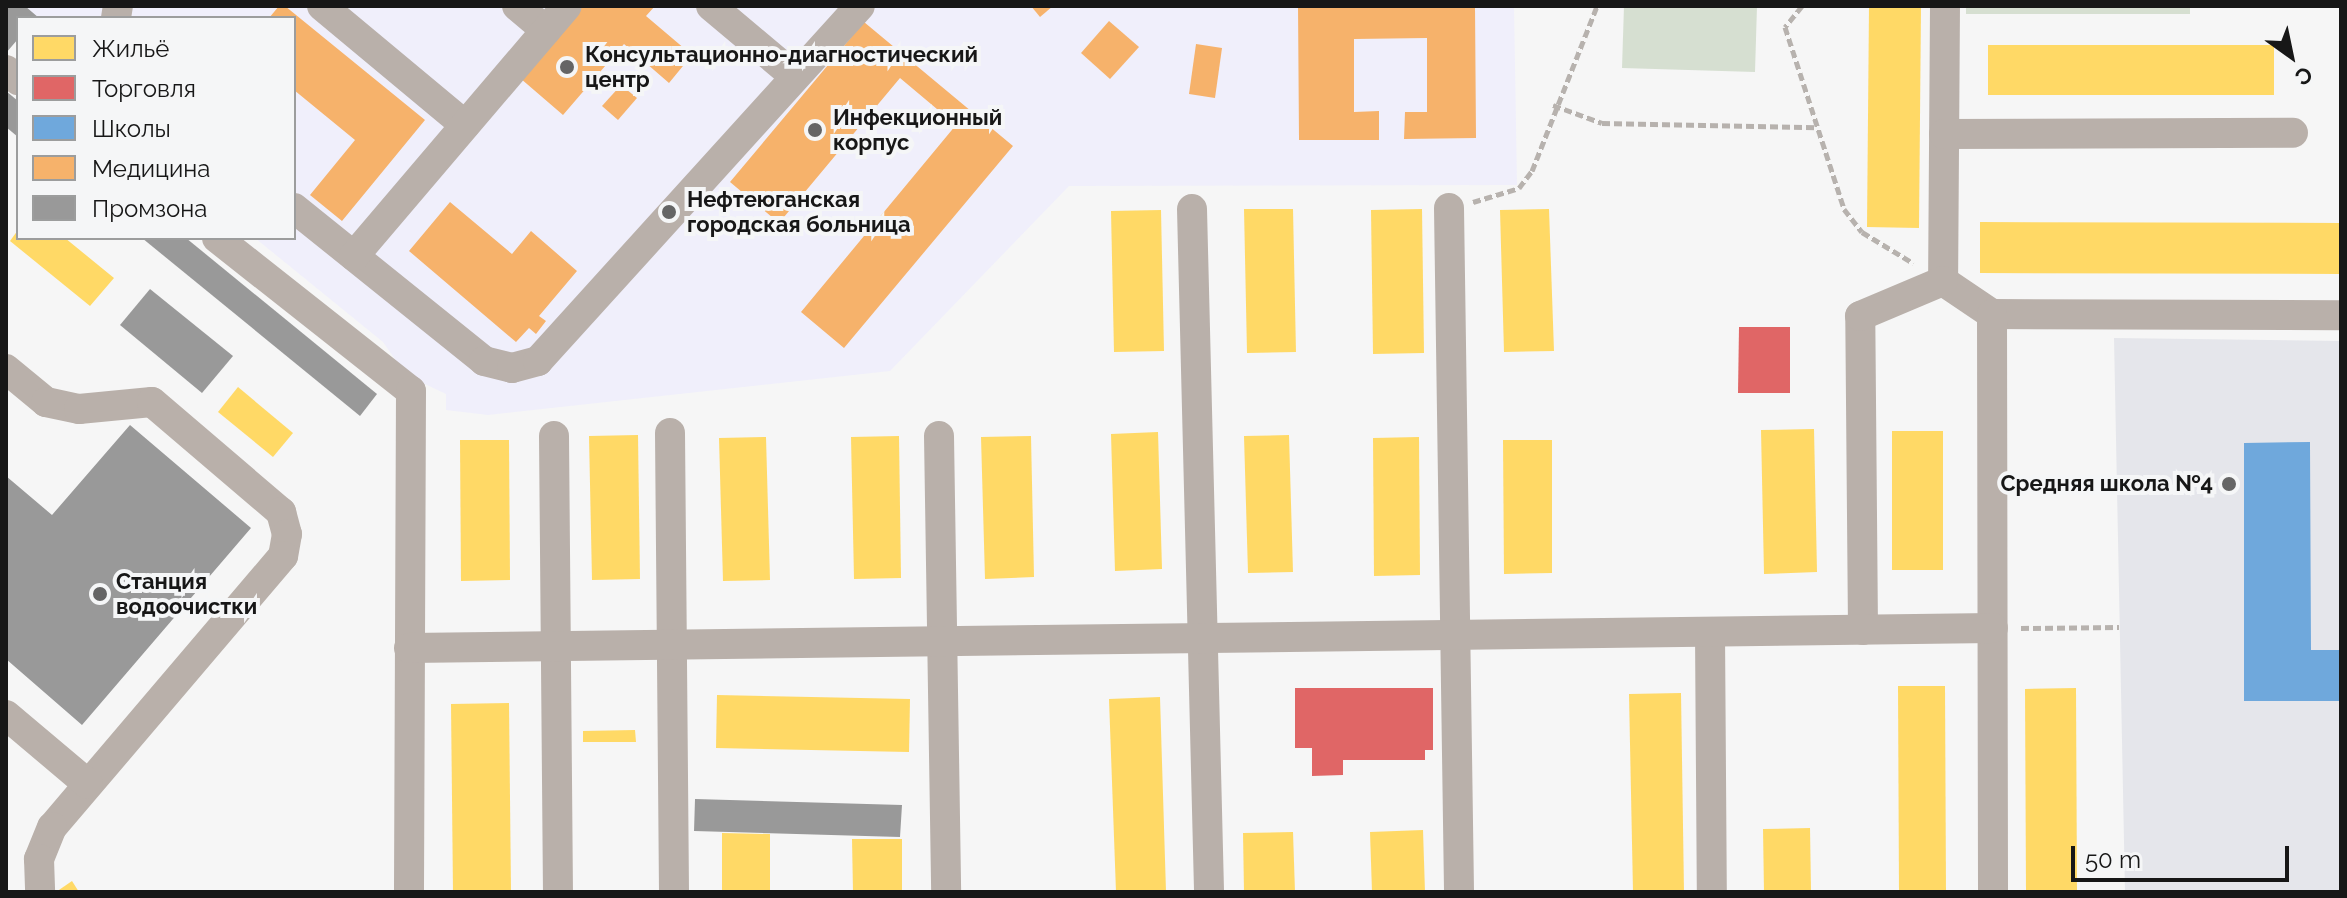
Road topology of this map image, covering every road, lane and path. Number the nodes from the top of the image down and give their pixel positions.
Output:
1 (322, 6) edge
2 (517, 6) edge
3 (567, 6) edge
4 (711, 6) edge
5 (860, 6) edge
6 (1597, 6) edge
7 (1802, 6) edge
8 (1945, 6) edge
9 (546, 30) junction
10 (792, 74) junction
11 (1553, 105) junction
12 (465, 125) junction
13 (1817, 127) junction
14 (2293, 133) dead end
15 (1944, 134) junction
16 (1449, 208) joint
17 (1192, 209) dead end
18 (296, 210) edge
19 (220, 240) edge
20 (354, 256) junction
21 (1943, 281) junction
22 (1992, 314) junction
23 (2341, 315) edge
24 (6, 369) edge
25 (670, 433) dead end
26 (554, 436) dead end
27 (939, 436) dead end
28 (2119, 627) dead end
29 (1993, 628) junction
30 (1863, 630) junction
31 (1710, 632) junction
32 (1455, 635) junction
33 (1203, 638) junction
34 (942, 641) junction
35 (672, 645) junction
36 (556, 646) junction
37 (409, 648) junction
38 (6, 715) edge
39 (88, 784) junction
40 (40, 892) edge
41 (409, 892) edge
42 (558, 892) edge
43 (674, 892) edge
44 (946, 892) edge
45 (1209, 892) edge
46 (1459, 892) edge
47 (1712, 892) edge
48 (1993, 892) edge

1 - 12 lane
2 - 9 lane
3 - 9 lane
4 - 10 lane
5 - 10 lane
6 - 11 path
7 - 13 path
8 - 15 lane
9 - 12 lane
10 - 20 lane
11 - 13 path
11 - 16 path
12 - 20 lane
13 - 21 path
14 - 15 lane
15 - 21 lane
16 - 32 lane
17 - 33 lane
18 - 20 lane
19 - 37 lane
21 - 22 lane
21 - 30 lane
22 - 23 lane
22 - 29 lane
24 - 39 lane
25 - 35 lane
26 - 36 lane
27 - 34 lane
28 - 29 path
29 - 30 lane
29 - 48 lane
30 - 31 lane
31 - 32 lane
31 - 47 lane
32 - 33 lane
32 - 46 lane
33 - 34 lane
33 - 45 lane
34 - 35 lane
34 - 44 lane
35 - 36 lane
35 - 43 lane
36 - 37 lane
36 - 42 lane
37 - 41 lane
38 - 39 lane
39 - 40 lane

